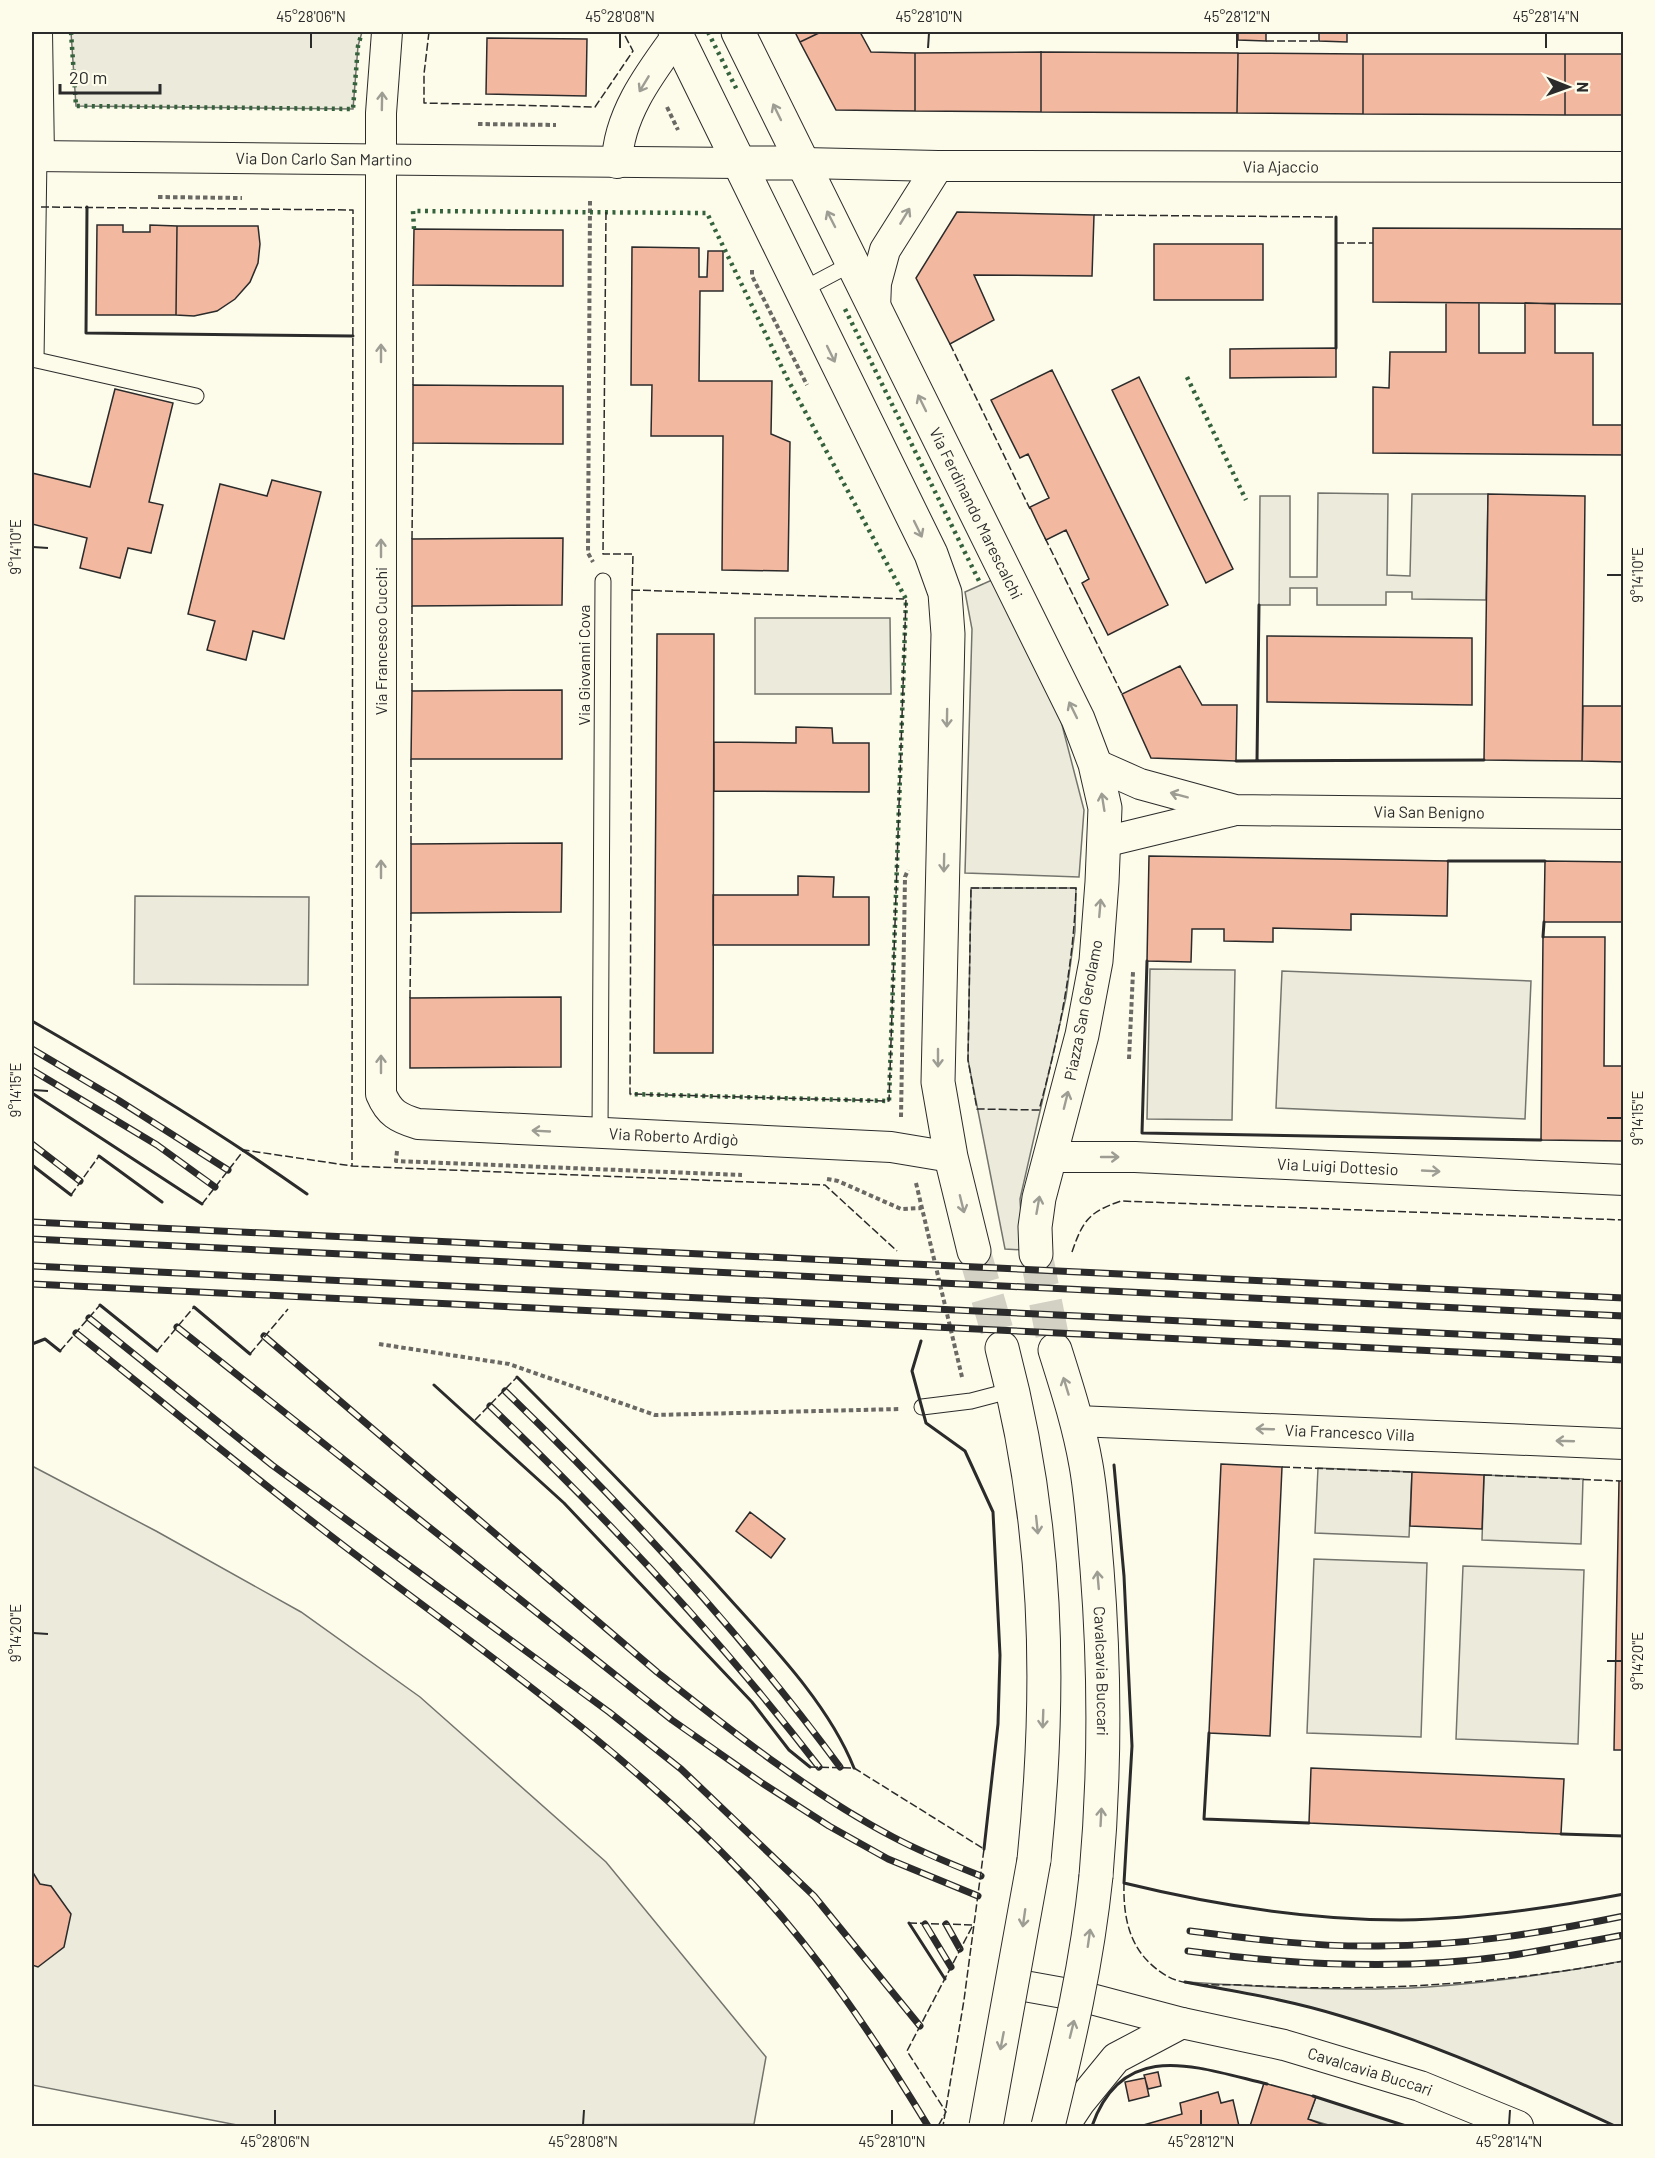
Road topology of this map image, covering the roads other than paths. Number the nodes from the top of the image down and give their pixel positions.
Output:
1 (37, 32) edge
2 (387, 32) edge
3 (738, 32) edge
4 (676, 34) edge
5 (35, 156) edge
6 (381, 160) junction
7 (617, 163) junction
8 (739, 163) junction
9 (804, 164) junction
10 (938, 166) junction
11 (1623, 167) edge
12 (853, 263) junction
13 (800, 291) junction
14 (875, 309) junction
15 (34, 360) edge
16 (196, 396) dead end
17 (603, 581) road end
18 (1095, 764) junction
19 (1235, 810) junction
20 (1623, 814) edge
21 (1104, 842) junction
22 (397, 1117) joint
23 (600, 1133) junction
24 (1052, 1156) junction
25 (951, 1157) junction
26 (1623, 1180) edge
27 (974, 1251) tunnel mouth
28 (1036, 1254) tunnel mouth
29 (1002, 1348) tunnel mouth
30 (1055, 1350) tunnel mouth
31 (1013, 1390) junction
32 (922, 1407) road end
33 (1077, 1421) junction
34 (1623, 1444) edge
35 (1013, 1984) junction
36 (1080, 1996) junction
37 (1182, 2023) junction
38 (986, 2127) edge
39 (1048, 2127) edge
40 (1064, 2127) edge
41 (1518, 2127) edge

1 - 5 street
6 -> 2 street, Via Francesco Cucchi
9 -> 3 street, Via Ferdinando Marescalchi
4 -> 7 street
4 - 8 street
5 - 6 street, Via Don Carlo San Martino
5 - 15 lane
6 - 7 street, Via Don Carlo San Martino
22 -> 6 street, Via Francesco Cucchi
7 - 8 street, Via Don Carlo San Martino
8 - 9 street
8 - 13 street
9 - 10 street, Via Ajaccio
12 -> 9 street, Via Ferdinando Marescalchi
10 - 11 street, Via Ajaccio
14 -> 10 street
12 - 13 lane
12 - 14 street, Via Ferdinando Marescalchi
13 -> 25 street
18 -> 14 street, Via Ferdinando Marescalchi
15 - 16 lane
17 - 23 lane, Via Giovanni Cova
19 -> 18 street, Via San Benigno
21 -> 18 street, Piazza San Gerolamo
19 - 20 street, Via San Benigno
19 - 21 street, Via San Benigno
24 -> 21 street, Piazza San Gerolamo
23 -> 22 street, Via Roberto Ardigò
23 - 25 street, Via Roberto Ardigò
24 -> 26 street, Via Luigi Dottesio
28 -> 24 street, Piazza San Gerolamo
25 -> 27 street
29 - 31 street
33 -> 30 street, Cavalcavia Buccari
31 - 32 lane
31 -> 35 street, bridge
34 -> 33 street, Via Francesco Villa
36 -> 33 street, Cavalcavia Buccari, bridge
35 - 36 street, Cavalcavia Buccari
35 -> 38 street, bridge
36 - 37 street, Cavalcavia Buccari
39 -> 36 street, Cavalcavia Buccari, bridge
37 - 40 street
37 - 41 street, Cavalcavia Buccari

